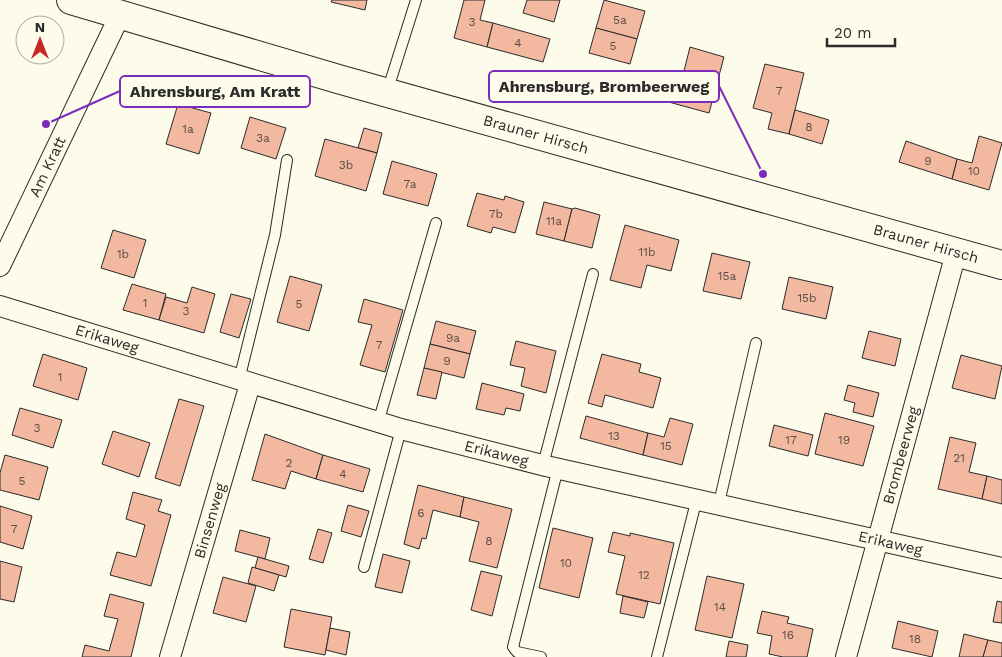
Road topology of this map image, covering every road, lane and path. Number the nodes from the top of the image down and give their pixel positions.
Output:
1 (416, 0) edge
2 (87, 2) edge
3 (120, 14) junction
4 (386, 93) junction
5 (287, 160) dead end
6 (436, 223) dead end
7 (956, 254) junction
8 (1002, 265) edge
9 (0, 266) edge
10 (593, 274) dead end
11 (0, 306) edge
12 (756, 342) dead end
13 (245, 382) junction
14 (378, 422) junction
15 (401, 429) junction
16 (550, 466) junction
17 (697, 498) junction
18 (719, 503) junction
19 (876, 538) junction
20 (364, 567) dead end
21 (1002, 568) edge
22 (170, 657) edge
23 (541, 657) edge
24 (657, 657) edge
25 (846, 657) edge

1 - 4 lane
2 - 3 street, Brauner Hirsch
3 - 4 street, Brauner Hirsch
3 - 9 street, Am Kratt
4 - 7 street, Brauner Hirsch
5 - 13 lane
6 - 14 lane
7 - 8 street, Brauner Hirsch
7 - 19 street, Brombeerweg
10 - 16 lane
11 - 13 street, Erikaweg
12 - 18 lane
13 - 14 street, Erikaweg
13 - 22 street, Binsenweg
14 - 15 street, Erikaweg
15 - 16 street, Erikaweg
15 - 20 lane
16 - 17 street, Erikaweg
16 - 23 lane
17 - 18 street, Erikaweg
17 - 24 lane
18 - 19 street, Erikaweg
19 - 21 street, Erikaweg
19 - 25 street, Brombeerweg

